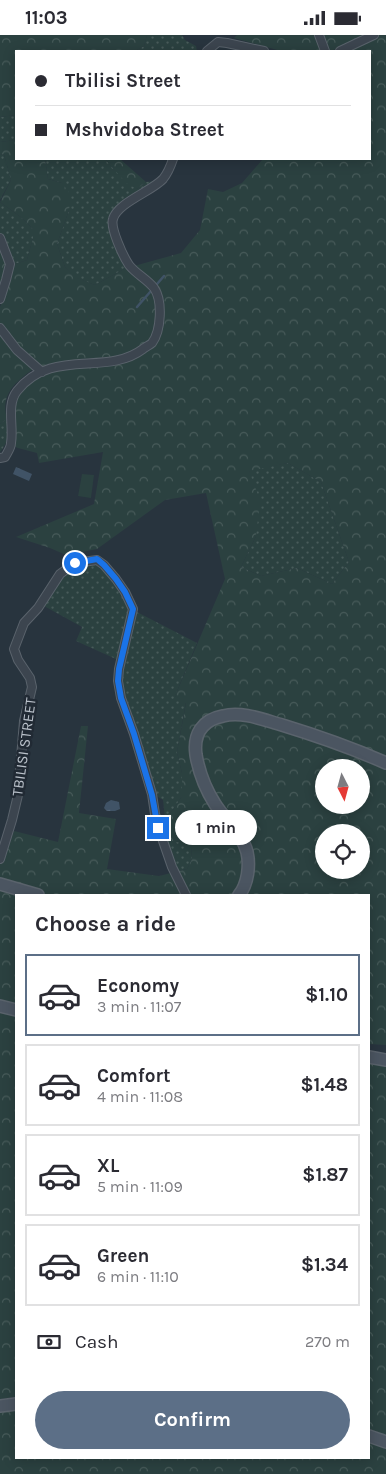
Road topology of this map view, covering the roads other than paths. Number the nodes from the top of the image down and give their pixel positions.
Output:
1 (319, 35) edge
2 (374, 35) edge
3 (208, 50) edge
4 (259, 50) edge
5 (325, 50) edge
6 (342, 50) edge
7 (172, 160) edge
8 (0, 238) edge
9 (0, 299) edge
10 (0, 328) edge
11 (42, 372) junction
12 (0, 458) edge
13 (386, 763) edge
14 (0, 859) edge
15 (0, 885) edge
16 (34, 894) edge
17 (186, 894) edge
18 (240, 894) edge
19 (0, 1006) edge
20 (15, 1010) edge
21 (370, 1057) edge
22 (386, 1060) edge
23 (15, 1404) edge
24 (0, 1406) edge
25 (370, 1436) edge
26 (386, 1442) edge

1 - 5 street
2 - 6 street
3 - 4 street
7 - 11 street
8 - 9 street
10 - 11 street
11 - 12 street
13 - 18 main road
14 - 17 street, TBILISI STREET
15 - 16 main road
19 - 20 main road
21 - 22 main road
23 - 24 main road
25 - 26 main road

